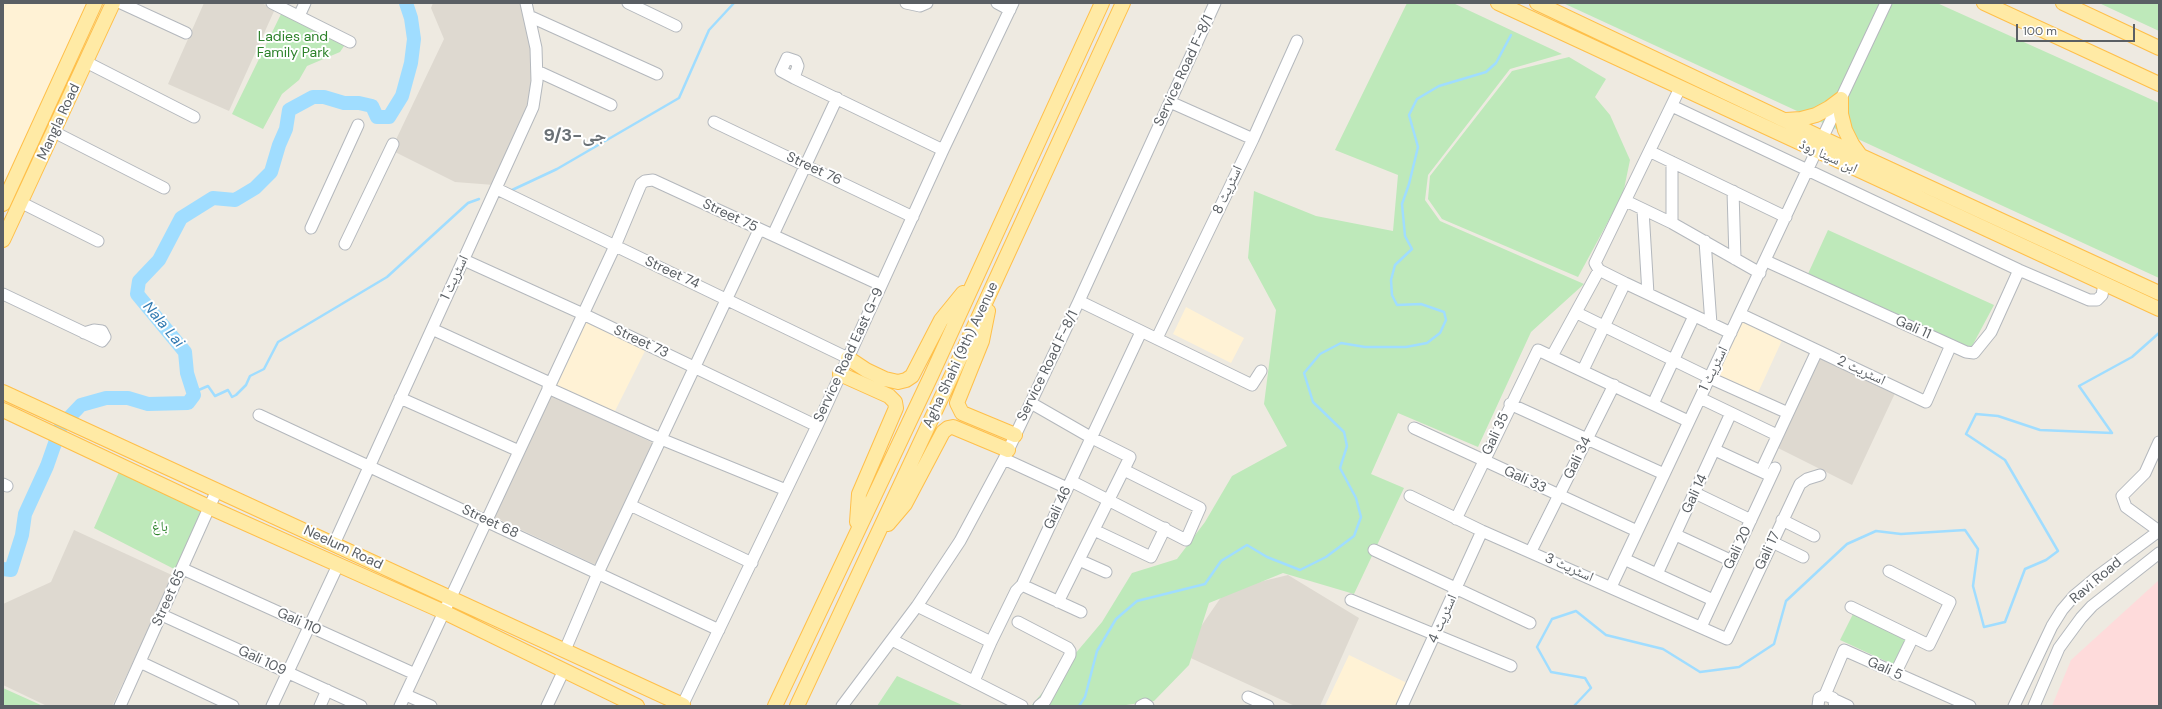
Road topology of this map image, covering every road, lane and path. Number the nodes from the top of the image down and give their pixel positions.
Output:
1 (95, 3) edge
2 (113, 3) edge
3 (121, 3) edge
4 (272, 3) edge
5 (305, 3) edge
6 (526, 3) edge
7 (628, 3) edge
8 (906, 3) edge
9 (927, 3) edge
10 (996, 3) edge
11 (1102, 3) edge
12 (1123, 3) edge
13 (1215, 3) edge
14 (1498, 3) edge
15 (1537, 3) edge
16 (1886, 3) edge
17 (1984, 3) edge
18 (2063, 3) edge
19 (1012, 6) edge
20 (299, 16) junction
21 (529, 16) junction
22 (676, 26) dead end
23 (186, 33) dead end
24 (1297, 41) dead end
25 (350, 42) dead end
26 (2159, 48) edge
27 (86, 62) junction
28 (537, 71) junction
29 (657, 74) dead end
30 (794, 78) dead end
31 (2159, 84) edge
32 (1680, 88) junction
33 (837, 98) junction
34 (1841, 98) junction
35 (1170, 102) junction
36 (611, 105) dead end
37 (1672, 106) junction
38 (194, 117) dead end
39 (1786, 120) junction
40 (714, 122) dead end
41 (358, 125) dead end
42 (54, 132) junction
43 (1253, 139) junction
44 (393, 144) dead end
45 (1819, 145) junction
46 (943, 150) junction
47 (1651, 152) junction
48 (1861, 156) junction
49 (1672, 162) junction
50 (804, 165) junction
51 (1808, 170) junction
52 (164, 188) dead end
53 (497, 188) junction
54 (1733, 191) junction
55 (1014, 193) junction
56 (20, 202) junction
57 (1626, 202) junction
58 (1031, 203) junction
59 (3, 204) edge
60 (1643, 210) junction
61 (913, 217) junction
62 (1786, 217) junction
63 (1672, 223) junction
64 (311, 228) dead end
65 (759, 230) junction
66 (773, 235) junction
67 (3, 240) edge
68 (98, 241) dead end
69 (1704, 241) junction
70 (345, 244) dead end
71 (615, 246) junction
72 (1735, 259) junction
73 (464, 260) junction
74 (1766, 261) junction
75 (1599, 270) junction
76 (2019, 270) junction
77 (1760, 272) junction
78 (975, 280) junction
79 (1625, 283) junction
80 (2104, 284) junction
81 (881, 285) junction
82 (993, 287) junction
83 (2159, 293) edge
84 (3, 294) edge
85 (1648, 294) junction
86 (726, 298) junction
87 (1079, 301) junction
88 (2159, 309) edge
89 (1577, 313) junction
90 (583, 314) junction
91 (1740, 314) junction
92 (1694, 316) junction
93 (1711, 324) junction
94 (1603, 326) junction
95 (432, 329) junction
96 (1141, 332) junction
97 (84, 333) dead end
98 (1732, 333) junction
99 (1157, 338) junction
100 (1951, 345) junction
101 (1817, 351) junction
102 (1552, 356) junction
103 (848, 358) junction
104 (1673, 360) junction
105 (694, 367) junction
106 (1583, 370) junction
107 (1261, 371) dead end
108 (840, 374) junction
109 (1710, 378) junction
110 (549, 385) junction
111 (1614, 385) junction
112 (3, 392) edge
113 (400, 398) junction
114 (1700, 398) junction
115 (1031, 403) junction
116 (1510, 404) junction
117 (1653, 404) junction
118 (3, 410) edge
119 (1731, 413) junction
120 (1788, 413) junction
121 (259, 415) dead end
122 (1688, 421) junction
123 (817, 426) junction
124 (1414, 428) dead end
125 (1015, 435) junction
126 (1777, 436) junction
127 (1092, 438) junction
128 (661, 439) junction
129 (1587, 439) junction
130 (2159, 442) edge
131 (1715, 450) junction
132 (519, 451) junction
133 (1006, 454) junction
134 (1484, 462) junction
135 (369, 465) junction
136 (1124, 470) junction
137 (1761, 471) junction
138 (1664, 474) junction
139 (1820, 475) dead end
140 (1069, 484) junction
141 (217, 490) junction
142 (786, 490) junction
143 (1695, 493) junction
144 (1410, 496) dead end
145 (1559, 496) junction
146 (1108, 501) junction
147 (630, 505) junction
148 (211, 508) junction
149 (1456, 519) junction
150 (1751, 520) junction
151 (1782, 520) junction
152 (487, 521) junction
153 (1165, 528) junction
154 (857, 529) junction
155 (1094, 530) junction
156 (1482, 531) junction
157 (1637, 531) junction
158 (2159, 531) edge
159 (1676, 535) junction
160 (1814, 536) dead end
161 (876, 538) junction
162 (1772, 542) junction
163 (334, 544) junction
164 (1374, 550) dead end
165 (1531, 551) junction
166 (2159, 553) edge
167 (1803, 557) dead end
168 (1624, 559) junction
169 (1079, 560) junction
170 (1732, 561) junction
171 (752, 563) junction
172 (338, 565) junction
173 (183, 569) junction
174 (1889, 571) dead end
175 (1106, 572) dead end
176 (598, 573) junction
177 (1657, 574) junction
178 (1022, 585) junction
179 (1611, 587) junction
180 (1456, 588) junction
181 (450, 597) junction
182 (1351, 600) dead end
183 (1713, 600) junction
184 (1058, 602) junction
185 (917, 606) junction
186 (1851, 607) dead end
187 (444, 612) junction
188 (1081, 612) dead end
189 (162, 615) junction
190 (1018, 622) dead end
191 (1530, 623) dead end
192 (309, 626) junction
193 (1701, 627) junction
194 (720, 630) junction
195 (1436, 635) junction
196 (1913, 637) junction
197 (1727, 639) joint
198 (892, 640) junction
199 (991, 642) junction
200 (565, 650) junction
201 (140, 662) junction
202 (1511, 666) dead end
203 (287, 672) junction
204 (563, 672) junction
205 (415, 674) junction
206 (1895, 674) junction
207 (974, 682) junction
208 (327, 690) junction
209 (406, 694) junction
210 (1248, 697) dead end
211 (1831, 700) edge
212 (120, 706) edge
213 (233, 706) edge
214 (272, 706) edge
215 (320, 706) edge
216 (362, 706) edge
217 (400, 706) edge
218 (431, 706) edge
219 (547, 706) edge
220 (637, 706) edge
221 (683, 706) edge
222 (775, 706) edge
223 (796, 706) edge
224 (842, 706) edge
225 (1022, 706) edge
226 (1039, 706) edge
227 (1141, 706) edge
228 (1148, 706) edge
229 (1268, 706) edge
230 (1402, 706) edge
231 (1818, 706) edge
232 (1848, 706) edge
233 (1970, 706) edge
234 (2014, 706) edge
235 (2034, 706) edge

1 - 59 main road, Mangla Road
2 - 27 main road, Mangla Road
3 - 23 street
4 - 20 street
5 - 20 street
6 - 21 street, اسٹریٹ 1
7 - 22 street
8 - 9 street
10 - 19 street
11 - 55 main road, Agha Shahi (9th) Avenue
12 - 58 main road, Agha Shahi (9th) Avenue
13 - 35 street, Service Road F-8/1
14 - 32 main road, ابن سینا روڈ
15 - 39 main road, ابن سینا روڈ
16 - 34 street, اسٹریٹ 1
17 - 31 main road
18 - 26 main road
19 - 46 street, Service Road East G-9
20 - 25 street
21 - 28 street, اسٹریٹ 1
21 - 29 street
24 - 43 street, اسٹریٹ 8
27 - 38 street
27 - 42 main road, Mangla Road
28 - 36 street
28 - 53 street, اسٹریٹ 1
30 - 33 street
32 - 37 street
32 - 45 main road, ابن سینا روڈ
33 - 46 street
33 - 50 street
34 - 39 main road
34 - 45 street, اسٹریٹ 1
34 - 48 main road
35 - 43 street
35 - 87 street, Service Road F-8/1
37 - 47 street
37 - 51 street
39 - 45 main road, ابن سینا روڈ
40 - 50 street, Street 76
41 - 64 street
42 - 52 street
42 - 56 main road, Mangla Road
43 - 99 street, اسٹریٹ 8
44 - 70 street
45 - 48 main road, ابن سینا روڈ
45 - 51 street, اسٹریٹ 1
45 - 80 main road, ابن سینا روڈ
46 - 61 street, Service Road East G-9
47 - 49 street
47 - 57 street
48 - 83 main road, ابن سینا روڈ
49 - 54 street
49 - 63 street
50 - 61 street, Street 76
50 - 66 street
51 - 62 street, اسٹریٹ 1
51 - 76 street
53 - 71 street, Street 74
53 - 73 street, اسٹریٹ 1
54 - 62 street
54 - 72 street
55 - 58 main road
55 - 78 main road, Agha Shahi (9th) Avenue
56 - 67 main road, Mangla Road
56 - 68 street
57 - 60 street
57 - 75 street
58 - 82 main road, Agha Shahi (9th) Avenue
60 - 63 street
60 - 85 street
61 - 81 street, Service Road East G-9
62 - 74 street, اسٹریٹ 1
63 - 69 street
65 - 66 street, Street 75
65 - 71 street, Street 75
65 - 86 street
66 - 81 street, Street 75
69 - 72 street
69 - 93 street
71 - 86 street, Street 74
71 - 90 street, Street 75
72 - 77 street
73 - 90 street, Street 73
73 - 95 street, اسٹریٹ 1
74 - 77 street, اسٹریٹ 1
74 - 100 street, Gali 11
75 - 79 street
75 - 89 street
76 - 80 street
76 - 100 street, Gali 11
77 - 91 street, اسٹریٹ 1
78 - 103 main road
78 - 154 main road, Agha Shahi (9th) Avenue
79 - 85 street
79 - 94 street
80 - 88 main road, ابن سینا روڈ
81 - 103 street, Service Road East G-9
82 - 125 main road
82 - 161 main road, Agha Shahi (9th) Avenue
84 - 97 street
85 - 92 street
86 - 103 street, Street 74
86 - 105 street
87 - 96 street
87 - 115 street, Service Road F-8/1
89 - 94 street
89 - 102 street
90 - 105 street, Street 73
90 - 110 street, Street 75
91 - 98 street, اسٹریٹ 1
91 - 101 street, اسٹریٹ 2
92 - 93 street
92 - 104 street
93 - 98 street
94 - 104 street
94 - 106 street
95 - 110 street
95 - 113 street, اسٹریٹ 1
96 - 99 street
96 - 127 street, Gali 46
98 - 109 street, اسٹریٹ 1
99 - 107 street
100 - 101 street, اسٹریٹ 2
101 - 120 street
102 - 106 street
102 - 116 street, Gali 35
103 - 108 street, Service Road East G-9
104 - 109 street
104 - 117 street
105 - 123 street, Street 73
105 - 128 street
106 - 111 street
108 - 123 street, Service Road East G-9
108 - 154 main road
109 - 114 street, اسٹریٹ 1
109 - 120 street
110 - 128 street
110 - 132 street, Street 75
111 - 117 street
111 - 129 street, Gali 34
112 - 141 main road, Neelum Road
113 - 132 street
113 - 135 street, اسٹریٹ 1
114 - 119 street
114 - 122 street, اسٹریٹ 1
115 - 125 street, Service Road F-8/1
115 - 127 street
116 - 129 street
116 - 134 street, Gali 35
117 - 122 street
118 - 148 main road, Neelum Road
119 - 126 street
119 - 131 street, Gali 14
120 - 126 street
121 - 135 street, Street 68
122 - 138 street, اسٹریٹ 1
123 - 142 street, Service Road East G-9
124 - 134 street, Gali 33
125 - 133 street, Service Road F-8/1
126 - 137 street
127 - 136 street
127 - 140 street, Gali 46
128 - 142 street
128 - 147 street
129 - 138 street
129 - 145 street, Gali 34
130 - 158 street
131 - 137 street
131 - 143 street, Gali 14
132 - 152 street, Street 75
133 - 140 street
133 - 161 main road
133 - 185 street, Service Road F-8/1
134 - 145 street, Gali 33
134 - 149 street, Gali 35
135 - 152 street, Street 68
135 - 163 street, اسٹریٹ 1
136 - 146 street
136 - 153 street
137 - 150 street, Gali 20
138 - 157 street, اسٹریٹ 1
139 - 151 street, Gali 17
140 - 146 street
140 - 178 street, Gali 46
141 - 148 street, Street 65
141 - 163 main road, Neelum Road
142 - 171 street, Service Road East G-9
143 - 150 street
143 - 159 street, Gali 14
144 - 149 street, اسٹریٹ 3
145 - 157 street, Gali 33
145 - 165 street, Gali 34
146 - 153 street
146 - 155 street
147 - 171 street
147 - 176 street
148 - 172 main road, Neelum Road
148 - 173 street, Street 65
149 - 156 street, اسٹریٹ 3
150 - 170 street, Gali 20
151 - 160 street
151 - 162 street, Gali 17
152 - 176 street, Street 68
152 - 181 street, Street 75
153 - 155 street
154 - 222 main road, Agha Shahi (9th) Avenue
155 - 169 street
156 - 165 street, اسٹریٹ 3
156 - 180 street, اسٹریٹ 4
157 - 168 street, اسٹریٹ 1
158 - 234 street, Ravi Road
159 - 170 street
159 - 177 street, Gali 14
161 - 223 main road, Agha Shahi (9th) Avenue
162 - 167 street
162 - 197 street, Gali 17
163 - 181 main road, Neelum Road
164 - 180 street
165 - 179 street, اسٹریٹ 3
166 - 235 street, Ravi Road
168 - 177 street
168 - 179 street, اسٹریٹ 1
169 - 175 street
169 - 184 street
170 - 183 street, Gali 20
171 - 194 street, Service Road East G-9
172 - 187 main road, Neelum Road
172 - 192 street
173 - 189 street, Street 65
173 - 192 street, Gali 110
174 - 196 street
176 - 194 street, Street 68
176 - 200 street
177 - 183 street
178 - 184 street
178 - 199 street, Gali 46
179 - 193 street, اسٹریٹ 3
180 - 191 street
180 - 195 street, اسٹریٹ 4
181 - 187 street, Street 75
181 - 200 main road, Neelum Road
182 - 195 street
183 - 193 street, Gali 20
184 - 188 street
185 - 198 street, Service Road F-8/1
185 - 199 street
186 - 196 street
187 - 204 main road, Neelum Road
187 - 205 street, Street 75
189 - 201 street, Street 65
189 - 203 street, Gali 109
190 - 226 street
192 - 203 street
192 - 205 street, Gali 110
193 - 197 street, اسٹریٹ 3
194 - 221 street, Service Road East G-9
195 - 202 street
195 - 230 street, اسٹریٹ 4
196 - 206 street
198 - 207 street
198 - 224 street, Service Road F-8/1
199 - 207 street, Gali 46
200 - 221 main road, Neelum Road
201 - 212 street, Street 65
201 - 213 street
203 - 208 street, Gali 109
203 - 214 street
204 - 219 street
204 - 220 main road, Neelum Road
205 - 209 street, Street 75
206 - 211 street, Gali 5
206 - 233 street, Gali 5
207 - 225 street
208 - 215 street
208 - 216 street, Gali 109
209 - 217 street, Street 75
209 - 218 street
210 - 229 street
211 - 231 street
211 - 232 street
227 - 228 street

